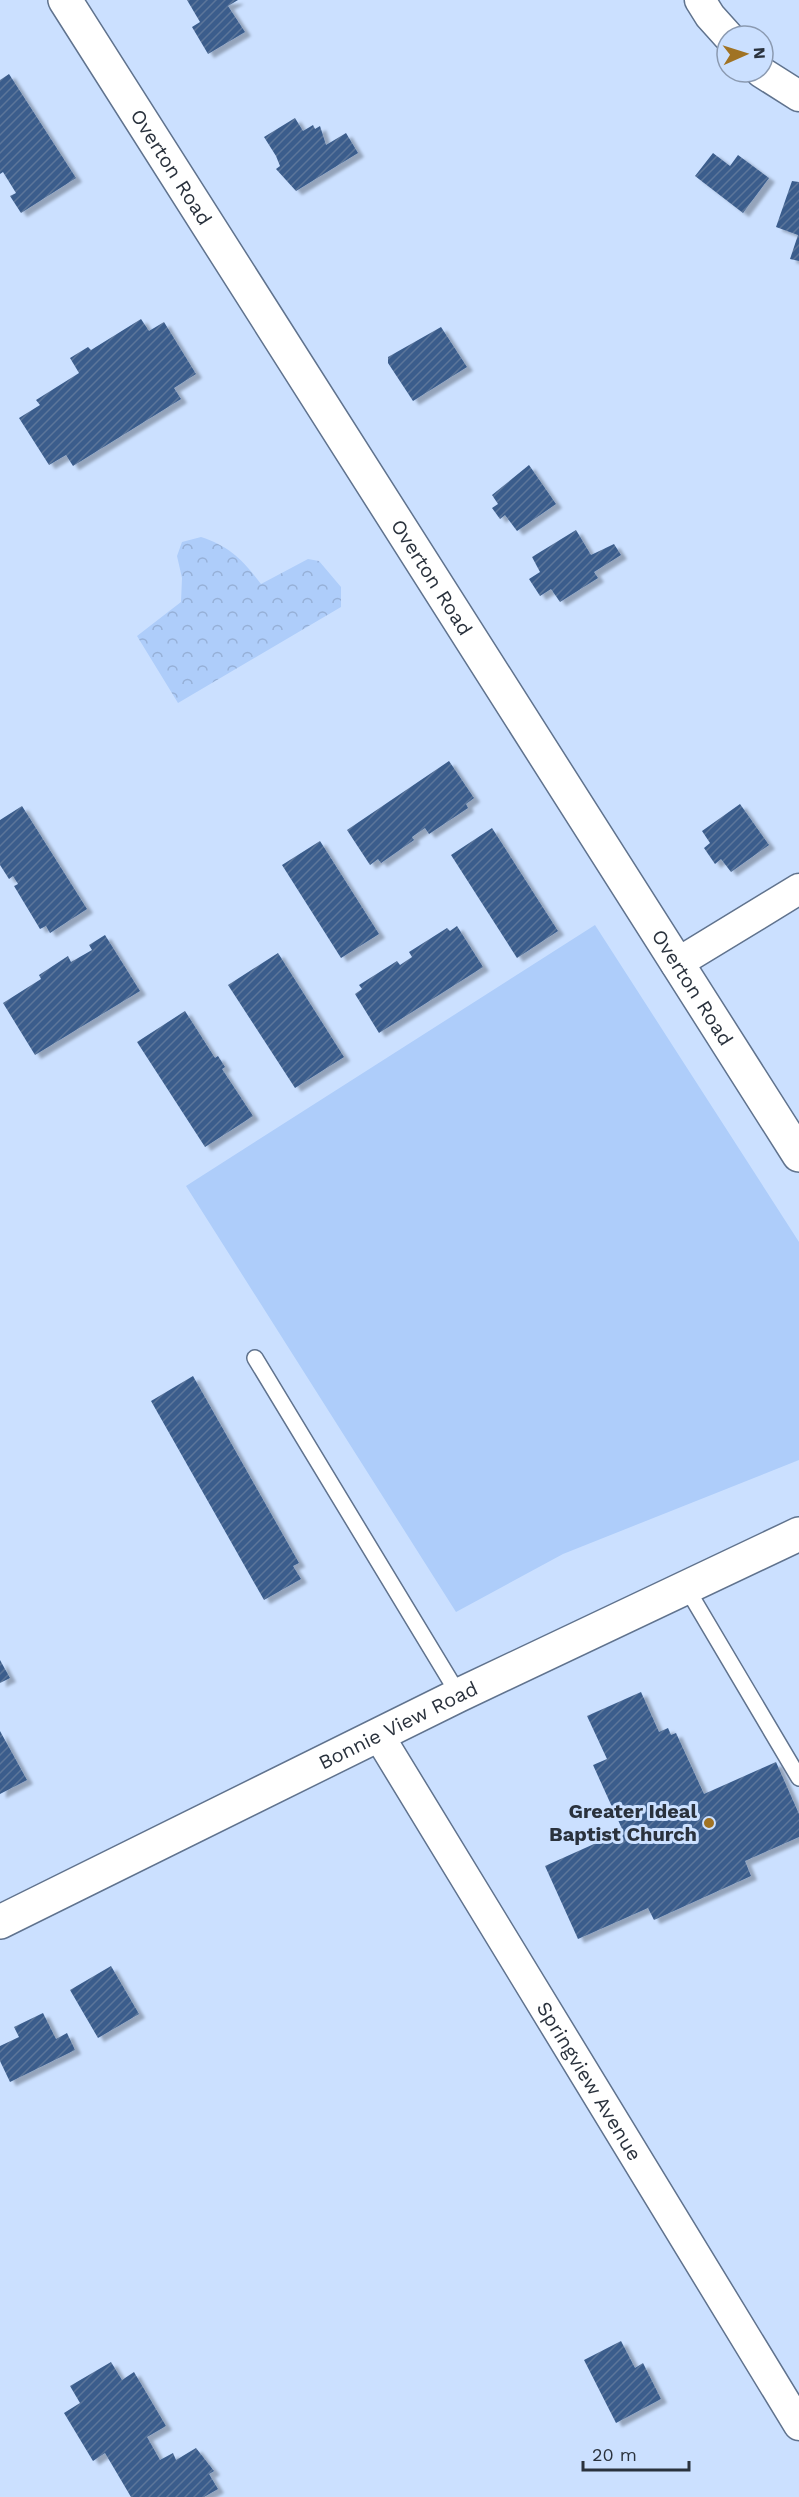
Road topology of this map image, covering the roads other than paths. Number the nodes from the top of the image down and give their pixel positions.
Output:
1 (65, 0) edge
2 (700, 0) edge
3 (717, 24) edge
4 (775, 81) edge
5 (799, 96) edge
6 (799, 889) edge
7 (676, 964) junction
8 (799, 1155) edge
9 (255, 1358) dead end
10 (799, 1534) edge
11 (686, 1587) junction
12 (459, 1695) junction
13 (379, 1736) junction
14 (799, 1778) edge
15 (0, 1922) edge
16 (799, 2425) edge

1 - 7 street, Overton Road
2 - 3 street
4 - 5 street
6 - 7 street
7 - 8 street, Overton Road
9 - 12 lane
10 - 11 street, Bonnie View Road
11 - 12 street, Bonnie View Road
11 - 14 lane
12 - 13 street, Bonnie View Road
13 - 15 street, Bonnie View Road
13 - 16 street, Springview Avenue

